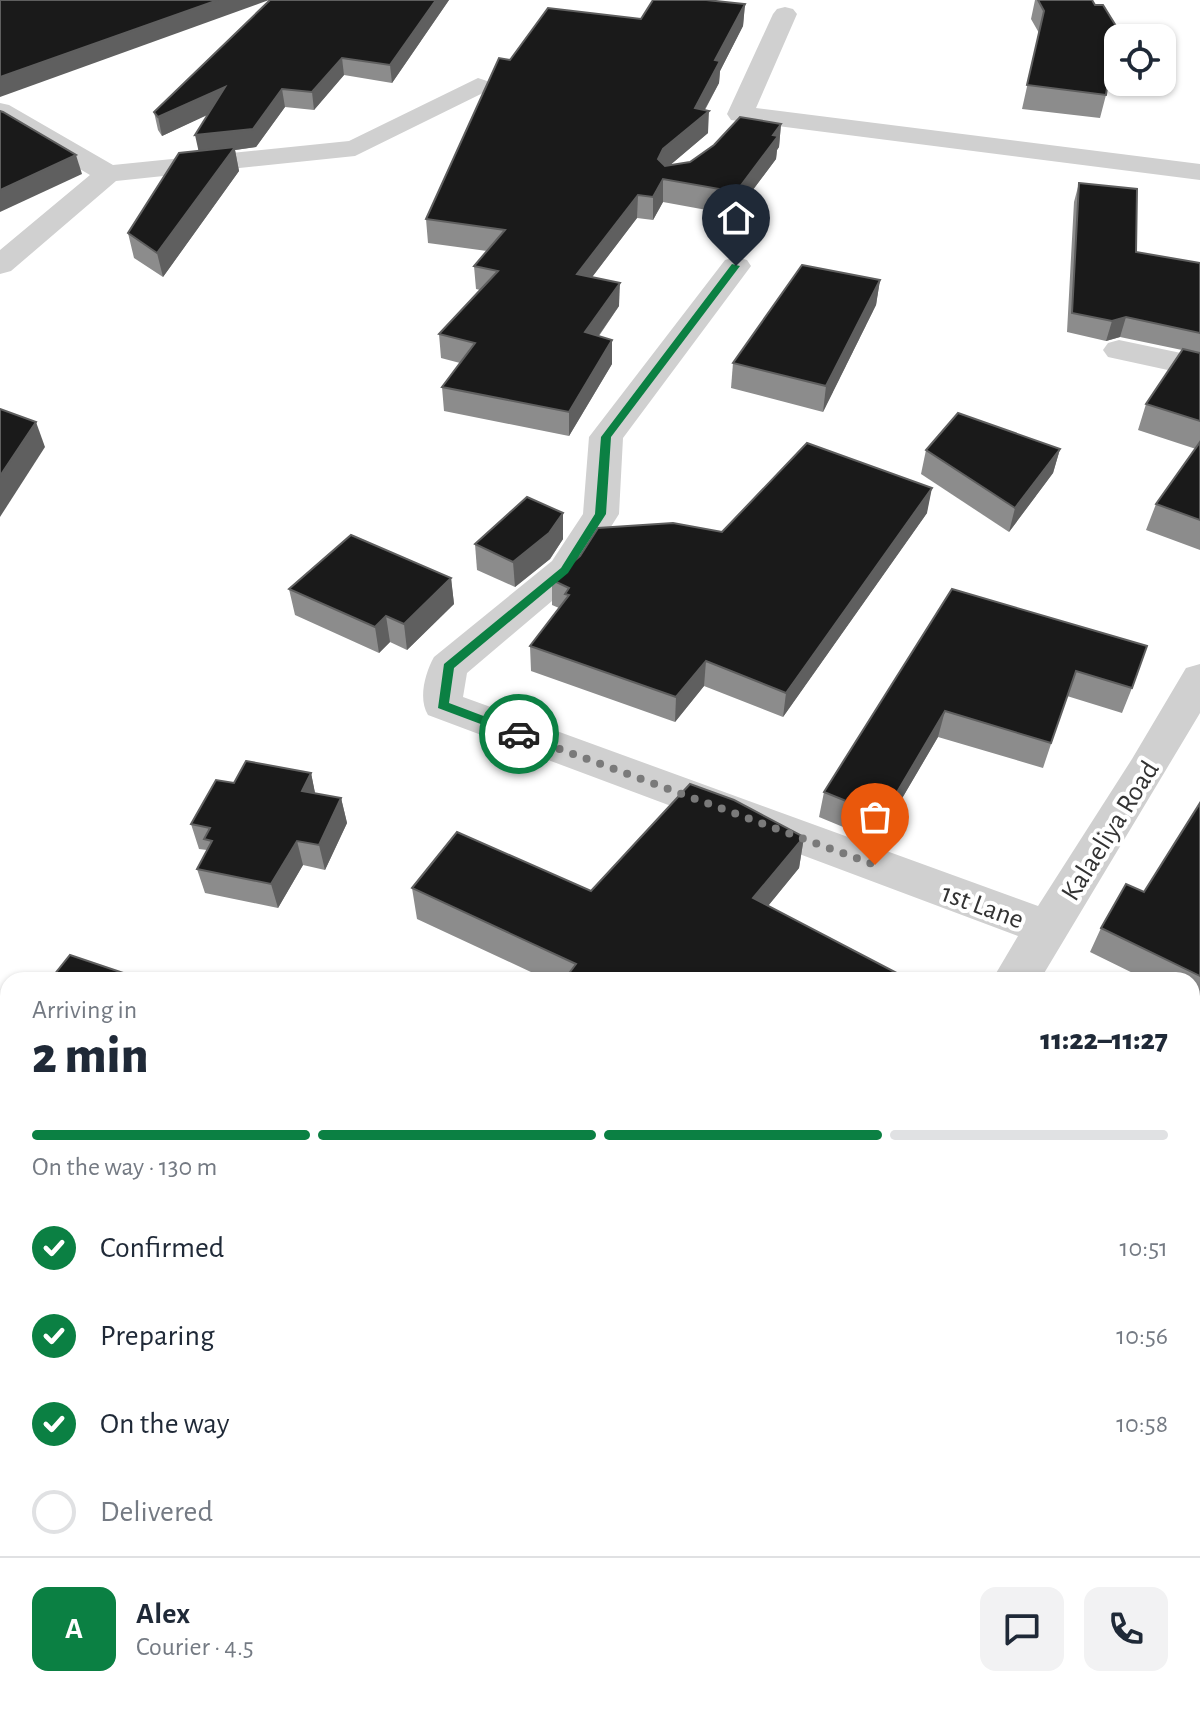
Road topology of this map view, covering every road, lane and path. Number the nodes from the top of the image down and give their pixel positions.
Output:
1 (785, 14) dead end
2 (478, 86) dead end
3 (0, 111) edge
4 (1200, 172) edge
5 (108, 174) junction
6 (0, 265) edge
7 (736, 266) dead end
8 (1119, 350) dead end
9 (1200, 367) edge
10 (1200, 678) edge
11 (1047, 928) junction
12 (1020, 972) edge

1 - 4 street
2 - 5 street
3 - 5 street
5 - 6 street
7 - 11 street, 1st Lane
8 - 9 street
10 - 11 street, Kalaeliya Road
11 - 12 street, Kalaeliya Road

